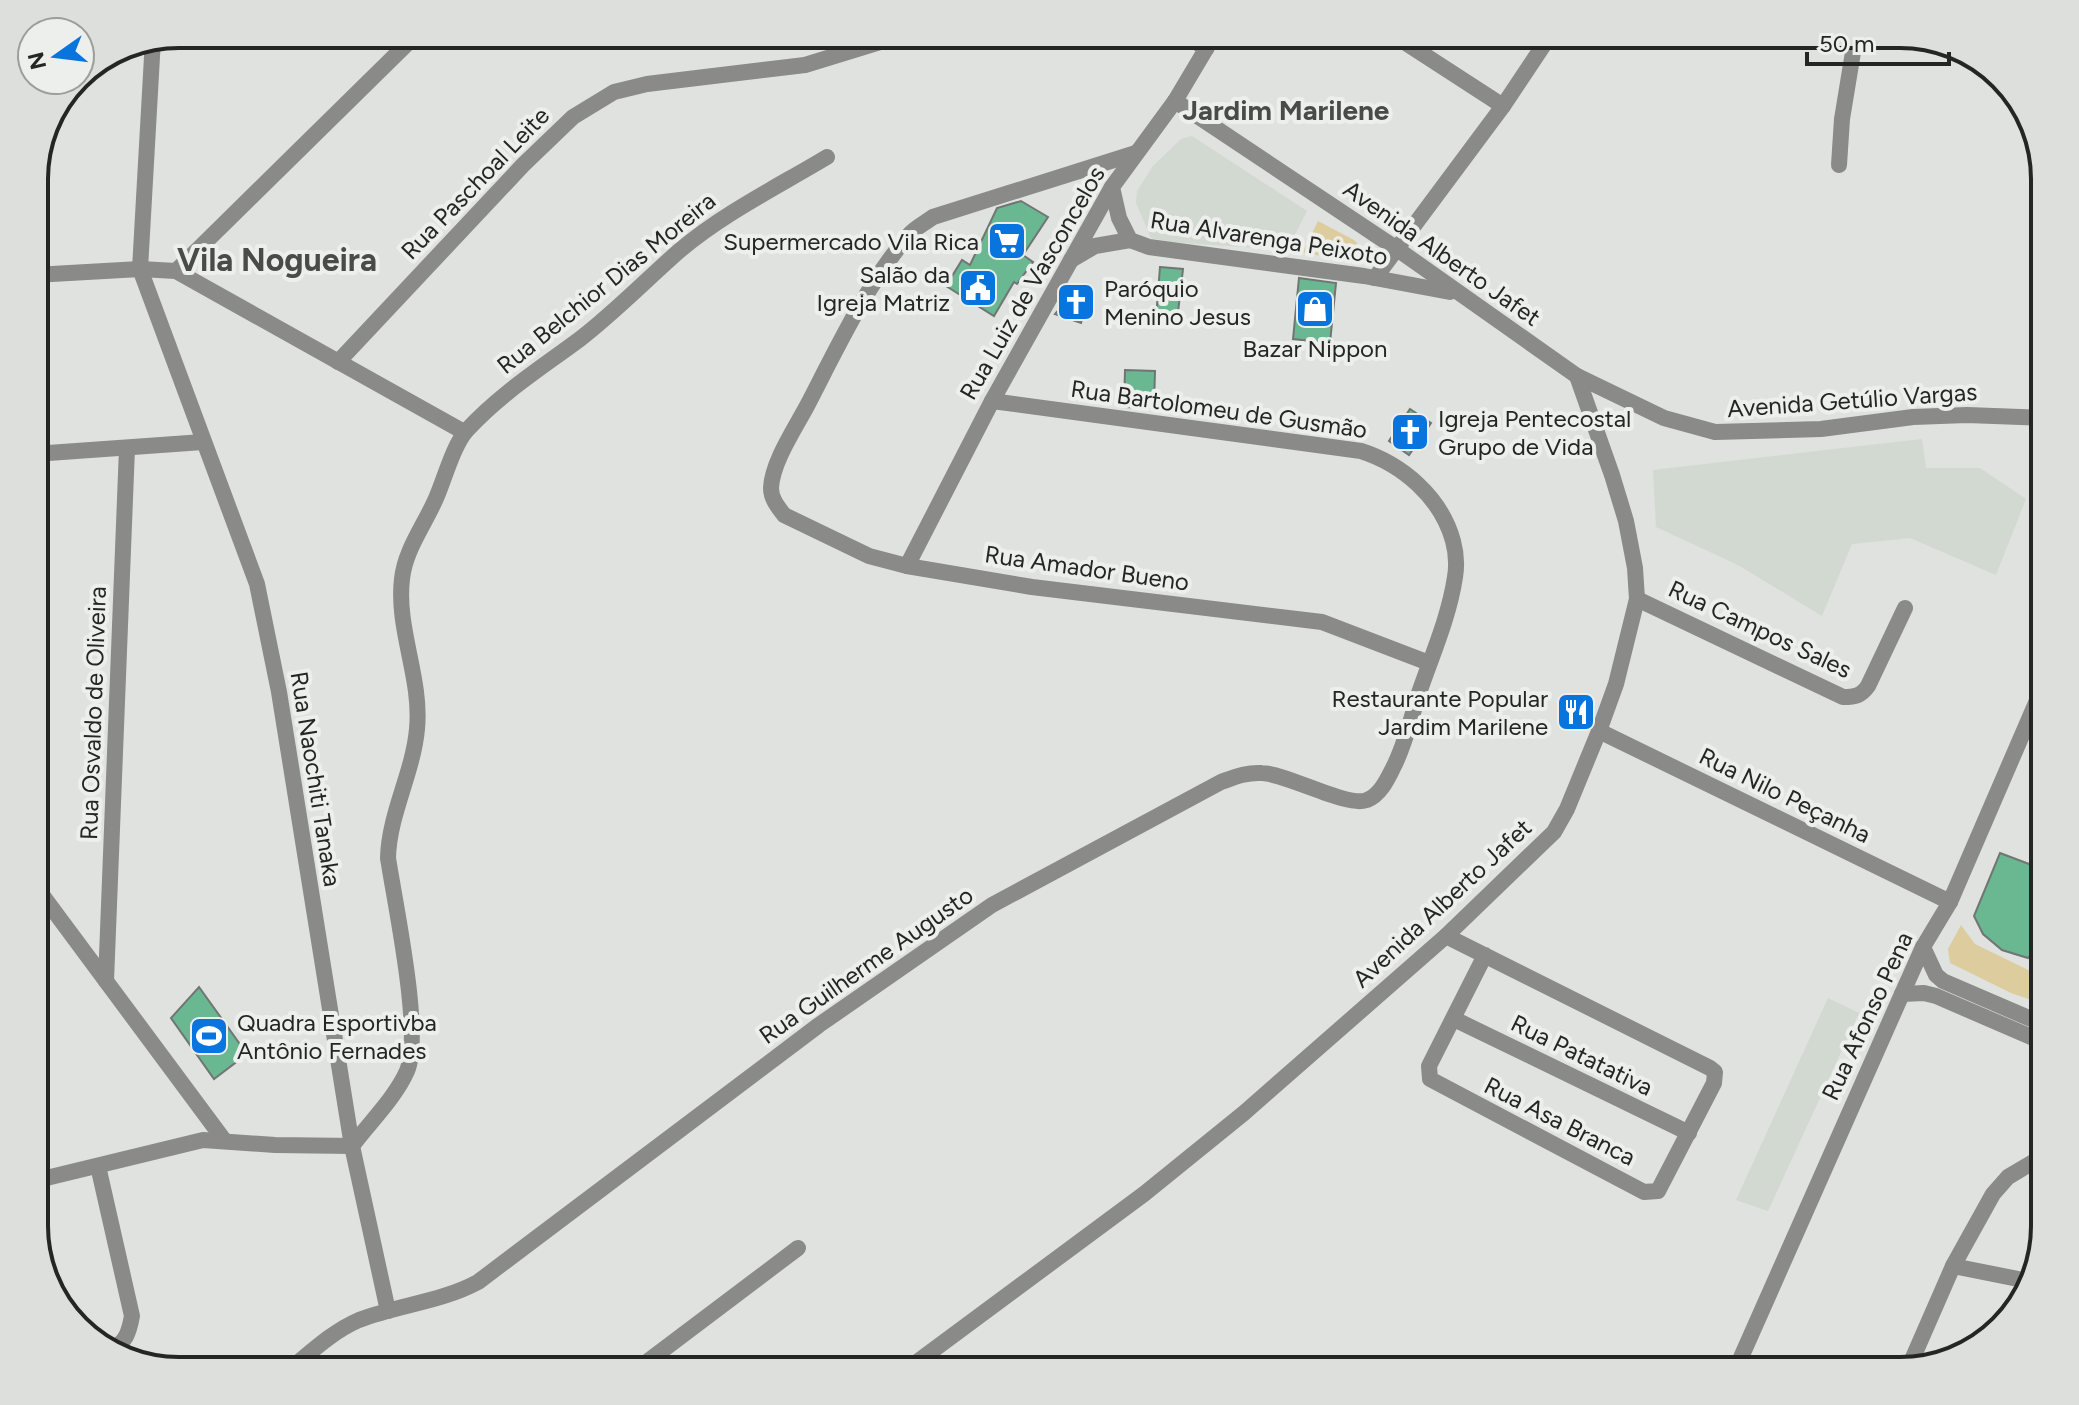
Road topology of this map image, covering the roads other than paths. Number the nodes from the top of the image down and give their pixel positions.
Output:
1 (403, 48) edge
2 (861, 48) edge
3 (1206, 48) edge
4 (1414, 48) edge
5 (1542, 48) edge
6 (1854, 48) edge
7 (152, 51) edge
8 (1175, 101) junction
9 (1503, 106) junction
10 (1136, 153) junction
11 (827, 157) dead end
12 (1839, 165) dead end
13 (1112, 187) junction
14 (1130, 240) junction
15 (1397, 249) junction
16 (1070, 261) junction
17 (140, 269) junction
18 (176, 271) junction
19 (48, 274) edge
20 (1375, 278) junction
21 (1457, 293) junction
22 (338, 362) junction
23 (1577, 376) junction
24 (992, 401) junction
25 (2031, 417) edge
26 (464, 432) junction
27 (203, 442) junction
28 (127, 448) junction
29 (48, 453) edge
30 (907, 566) junction
31 (1637, 599) junction
32 (1905, 608) dead end
33 (1429, 663) junction
34 (2031, 714) edge
35 (1599, 731) junction
36 (1395, 765) joint
37 (1950, 902) junction
38 (48, 903) edge
39 (1446, 936) junction
40 (1923, 947) junction
41 (1485, 955) junction
42 (106, 981) junction
43 (1902, 994) junction
44 (1454, 1019) junction
45 (2031, 1019) edge
46 (2031, 1037) edge
47 (1689, 1133) junction
48 (224, 1140) junction
49 (352, 1146) junction
50 (2031, 1163) edge
51 (98, 1166) junction
52 (48, 1178) edge
53 (798, 1248) dead end
54 (1953, 1266) junction
55 (2020, 1279) edge
56 (388, 1311) junction
57 (120, 1343) edge
58 (1914, 1355) edge
59 (306, 1357) edge
60 (654, 1357) edge
61 (924, 1357) edge
62 (1741, 1357) edge

1 - 18 street
2 - 22 street, Rua Paschoal Leite
3 - 8 street, Rua Luiz de Vasconcelos
4 - 9 street
5 - 9 street
6 - 12 street
7 - 17 street
8 - 10 street, Rua Luiz de Vasconcelos
8 - 15 street, Avenida Alberto Jafet
9 - 15 street
10 - 13 street, Rua Luiz de Vasconcelos
10 - 30 street, Rua Amador Bueno
11 - 26 street, Rua Belchior Dias Moreira
13 - 14 street, Rua Alvarenga Peixoto
13 - 16 street, Rua Luiz de Vasconcelos
14 - 16 street
14 - 20 street, Rua Alvarenga Peixoto
15 - 20 street
15 - 21 street, Avenida Alberto Jafet
16 - 24 street, Rua Luiz de Vasconcelos
17 - 18 street
17 - 19 street
17 - 27 street, Rua Naochiti Tanaka
18 - 22 street
20 - 21 street, Rua Alvarenga Peixoto
21 - 23 street, Avenida Alberto Jafet
22 - 26 street
23 - 25 street, Avenida Getúlio Vargas
23 - 31 street, Avenida Alberto Jafet
24 - 30 street, Rua Luiz de Vasconcelos
24 - 33 street, Rua Bartolomeu de Gusmão
26 - 49 street
27 - 28 street
27 - 49 street, Rua Naochiti Tanaka
28 - 29 street
28 - 42 street, Rua Osvaldo de Oliveira
30 - 33 street, Rua Amador Bueno
31 - 32 street, Rua Campos Sales
31 - 35 street, Avenida Alberto Jafet
33 - 36 street, Rua Bartolomeu de Gusmão
34 - 37 street, Rua Afonso Pena
35 - 37 street, Rua Nilo Peçanha
35 - 39 street, Avenida Alberto Jafet
36 - 56 street, Rua Guilherme Augusto
37 - 40 street, Rua Afonso Pena
38 - 42 street
39 - 41 street, Rua Asa Branca
39 - 61 street, Avenida Alberto Jafet
40 - 43 street, Rua Afonso Pena
40 - 45 street
41 - 44 street, Rua Asa Branca
41 - 47 street, Rua Asa Branca
42 - 48 street
43 - 46 street
43 - 62 street, Rua Afonso Pena
44 - 47 street, Rua Patatativa
44 - 47 street, Rua Asa Branca
48 - 49 street
48 - 51 street
49 - 56 street, Rua Naochiti Tanaka
50 - 54 street
51 - 52 street
51 - 57 street
53 - 60 street
54 - 55 street
54 - 58 street
56 - 59 street, Rua Guilherme Augusto

